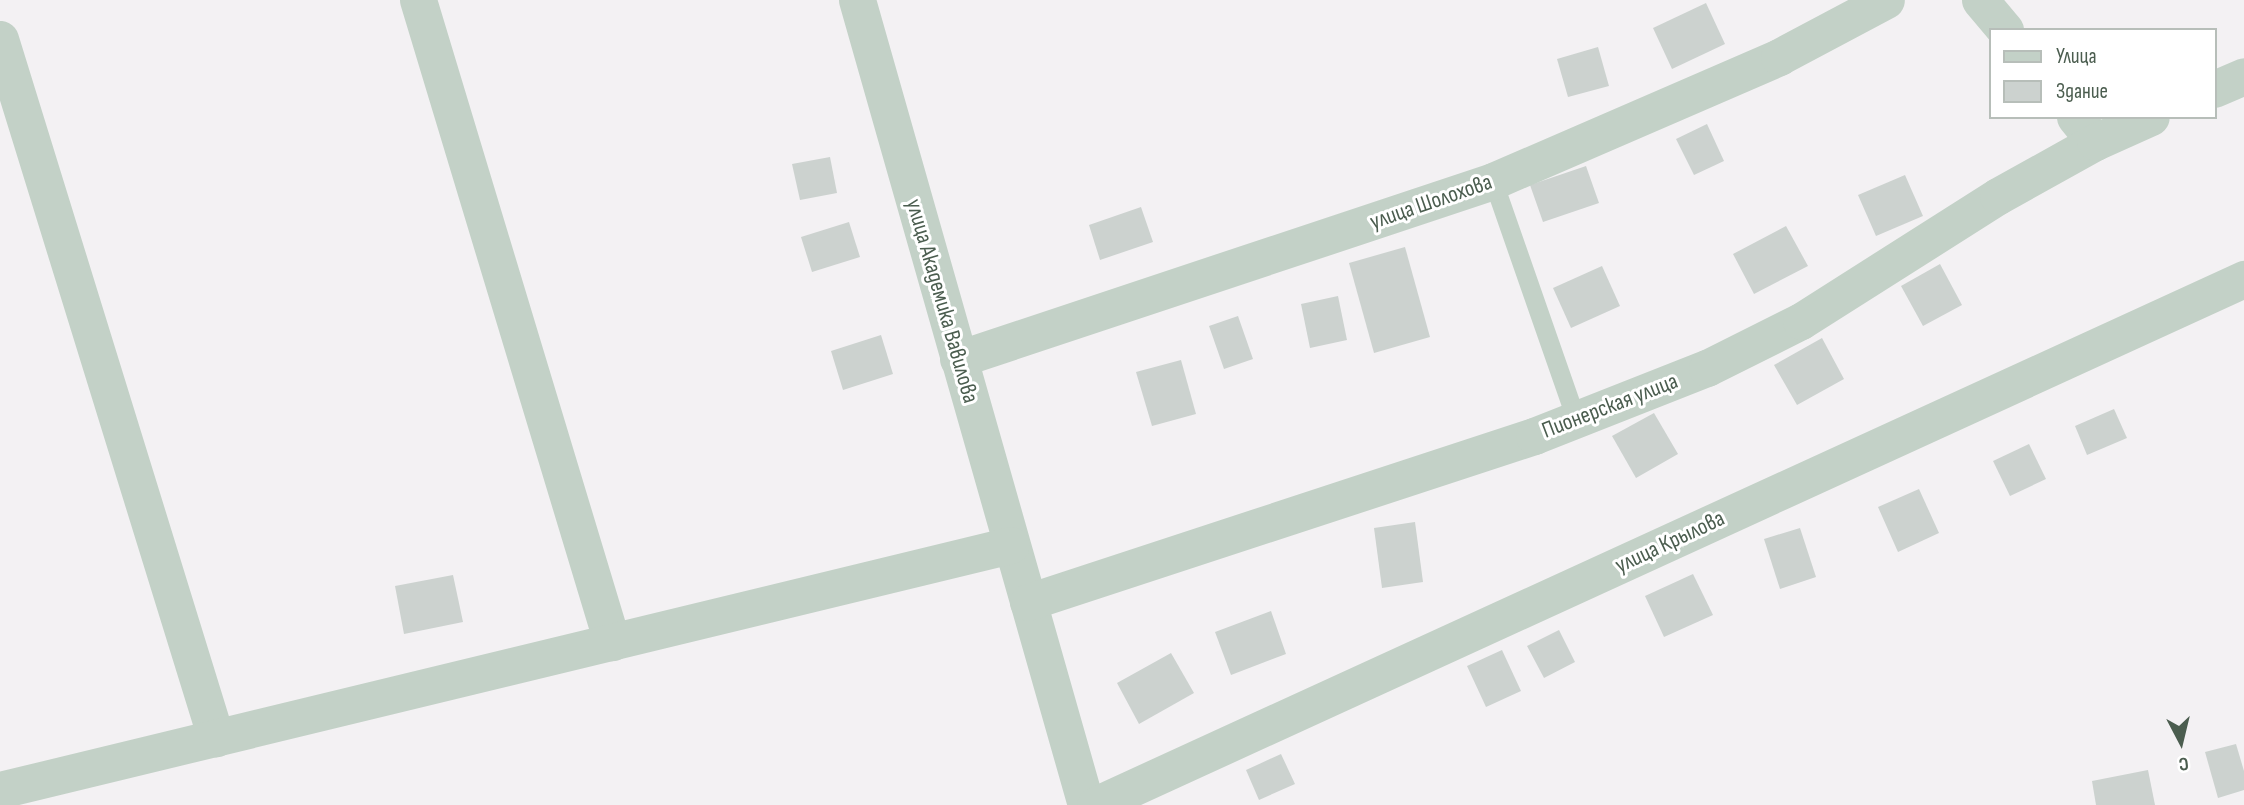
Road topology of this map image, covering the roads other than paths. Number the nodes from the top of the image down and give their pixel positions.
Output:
1 (418, 0) edge
2 (857, 0) edge
3 (1886, 0) edge
4 (1980, 0) edge
5 (2002, 28) edge
6 (0, 39) edge
7 (2244, 76) edge
8 (2216, 88) edge
9 (2141, 119) edge
10 (2085, 130) edge
11 (1493, 181) junction
12 (2244, 279) edge
13 (958, 359) junction
14 (1576, 419) junction
15 (1012, 545) junction
16 (1028, 602) junction
17 (612, 642) junction
18 (216, 738) junction
19 (0, 790) edge
20 (1087, 805) edge
21 (1096, 805) edge

1 - 17 street
2 - 13 street, улица Академика Вавилова
3 - 11 street, улица Шолохова
4 - 5 street
6 - 18 street
7 - 8 street
9 - 10 street, Пионерская улица
10 - 14 street, Пионерская улица
11 - 13 street, улица Шолохова
11 - 14 lane
12 - 21 street, улица Крылова
13 - 15 street, улица Академика Вавилова
14 - 16 street, Пионерская улица
15 - 16 street, улица Академика Вавилова
15 - 17 street
16 - 20 street, улица Академика Вавилова
17 - 18 street
18 - 19 street

